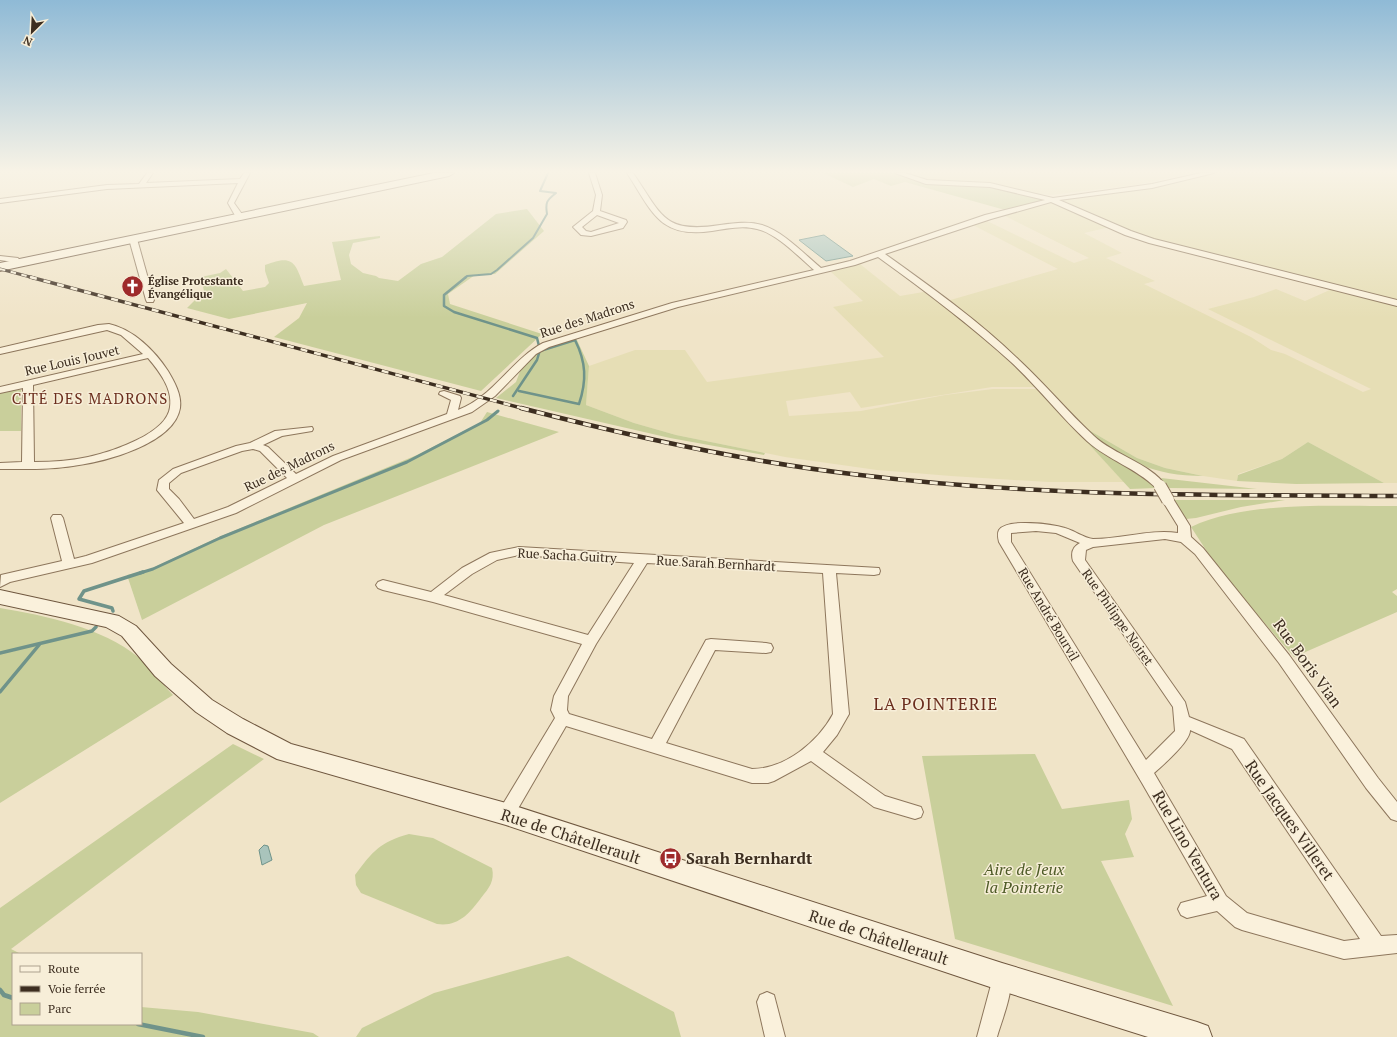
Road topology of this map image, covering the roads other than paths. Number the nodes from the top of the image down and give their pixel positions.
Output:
1 (219, 221) edge
2 (584, 221) edge
3 (621, 221) edge
4 (664, 221) edge
5 (972, 221) edge
6 (1102, 221) edge
7 (133, 239) junction
8 (879, 254) junction
9 (0, 258) edge
10 (18, 263) junction
11 (0, 267) edge
12 (819, 270) junction
13 (150, 300) dead end
14 (1397, 303) edge
15 (0, 350) edge
16 (150, 355) junction
17 (28, 383) junction
18 (0, 390) edge
19 (444, 394) dead end
20 (452, 416) junction
21 (308, 429) dead end
22 (253, 446) junction
23 (0, 466) edge
24 (28, 466) junction
25 (294, 479) junction
26 (57, 518) dead end
27 (191, 524) junction
28 (1186, 538) junction
29 (1090, 543) junction
30 (643, 560) junction
31 (68, 564) junction
32 (829, 569) junction
33 (874, 571) dead end
34 (0, 582) edge
35 (383, 585) dead end
36 (0, 597) edge
37 (433, 597) junction
38 (591, 641) junction
39 (766, 648) dead end
40 (563, 720) junction
41 (1181, 720) junction
42 (656, 747) junction
43 (812, 753) junction
44 (1144, 771) junction
45 (916, 812) dead end
46 (506, 814) junction
47 (1397, 814) edge
48 (1220, 902) junction
49 (1187, 909) dead end
50 (1397, 944) edge
51 (1377, 947) junction
52 (1002, 977) junction
53 (767, 1002) dead end
54 (775, 1037) edge
55 (987, 1037) edge
56 (1197, 1037) edge

1 - 7 main road
2 - 3 street
4 - 12 street
5 - 8 street, Rue des Madrons
6 - 14 street
7 - 10 main road
7 - 13 street
8 - 12 street, Rue des Madrons
8 - 28 street, bridge
9 - 10 street
10 - 11 main road
12 - 20 street, Rue des Madrons
15 - 16 street
16 - 17 street, Rue Louis Jouvet
16 - 24 street
17 - 18 street, Rue Louis Jouvet
17 - 24 street
19 - 20 street
20 - 25 street, Rue des Madrons
21 - 22 street
22 - 25 street
22 - 27 street
23 - 24 street
25 - 27 street, Rue des Madrons
26 - 31 street
27 - 31 street, Rue des Madrons
28 - 29 street
28 - 47 street, Rue Boris Vian
29 - 41 street, Rue Philippe Noiret
29 - 44 street, Rue André Bourvil
30 - 32 street, Rue Sarah Bernhardt
30 - 37 street, Rue Sacha Guitry
30 - 38 street, Rue Sarah Bernhardt
31 - 34 street, Rue des Madrons
32 - 33 street, Rue Sarah Bernhardt
32 - 43 street
35 - 37 street
36 - 46 main road, Rue de Châtellerault
37 - 38 street
38 - 40 street, Rue Sarah Bernhardt
39 - 42 street
40 - 42 street
40 - 46 street
41 - 44 street, Rue Philippe Noiret
41 - 51 street, Rue Jacques Villeret
42 - 43 street
43 - 45 street
44 - 48 street, Rue Lino Ventura
46 - 52 main road, Rue de Châtellerault
48 - 49 street
48 - 51 street, Rue Lino Ventura
50 - 51 street, Rue Lino Ventura
52 - 55 street
52 - 56 main road, Rue de Châtellerault
53 - 54 street

